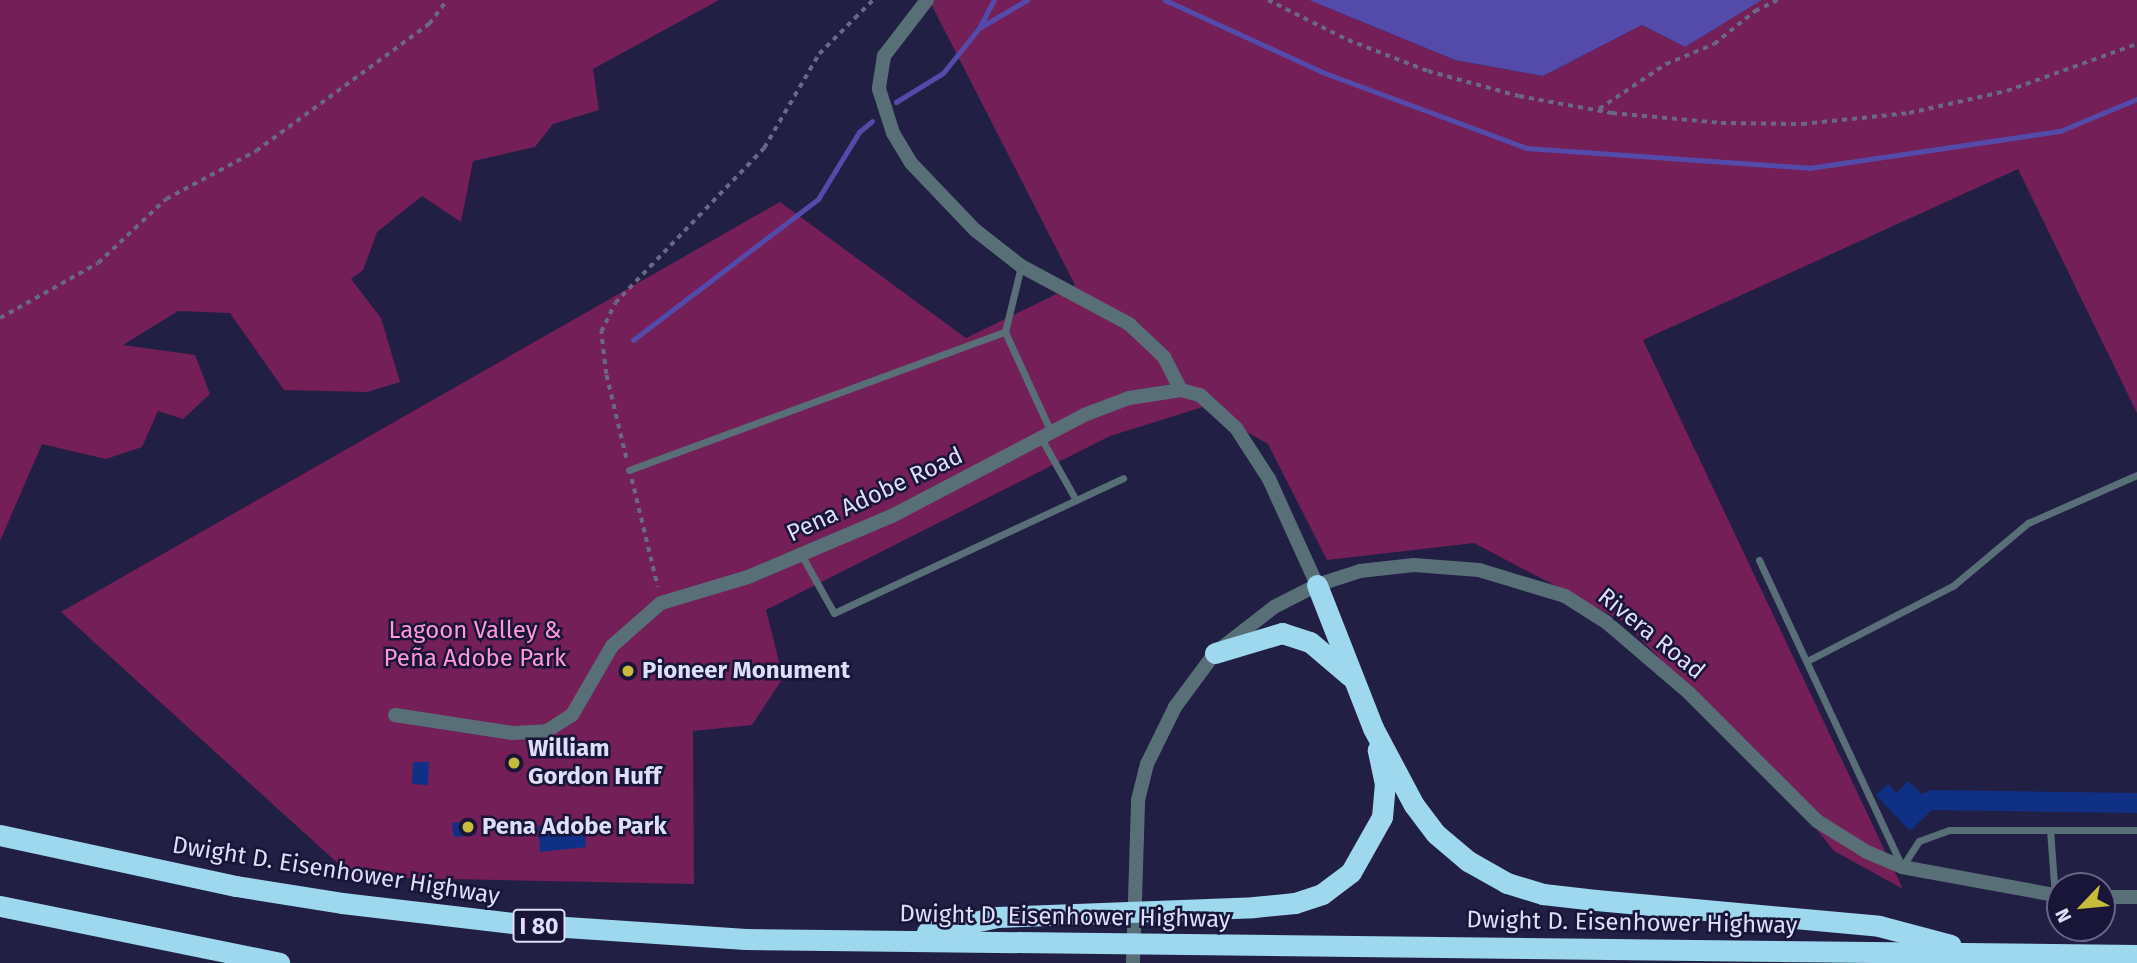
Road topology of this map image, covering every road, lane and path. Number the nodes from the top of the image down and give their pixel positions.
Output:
1 (447, 0) edge
2 (873, 0) edge
3 (927, 0) edge
4 (1268, 0) edge
5 (1778, 0) edge
6 (2137, 44) edge
7 (1598, 110) junction
8 (1021, 266) junction
9 (0, 318) edge
10 (1005, 332) junction
11 (1181, 390) junction
12 (1046, 435) junction
13 (629, 470) junction
14 (2137, 475) edge
15 (1123, 478) dead end
16 (1076, 500) junction
17 (802, 556) junction
18 (1759, 560) dead end
19 (1317, 585) junction
20 (661, 603) junction
21 (1215, 653) junction
22 (1807, 660) junction
23 (1354, 680) junction
24 (395, 715) dead end
25 (1373, 728) junction
26 (2050, 830) junction
27 (2137, 830) edge
28 (0, 835) edge
29 (1902, 867) junction
30 (2054, 872) edge
31 (2046, 894) edge
32 (2116, 897) edge
33 (2137, 897) edge
34 (0, 906) edge
35 (884, 941) junction
36 (1984, 953) junction
37 (2137, 955) edge
38 (279, 963) edge
39 (1133, 963) edge

1 - 9 path
2 - 13 path
3 - 8 street
4 - 7 path
5 - 7 path
6 - 7 path
8 - 10 lane
8 - 11 street
10 - 12 lane
10 - 13 lane
11 - 12 street, Pena Adobe Road
11 - 19 street
12 - 16 lane
12 - 17 street, Pena Adobe Road
13 - 20 path
14 - 22 lane
15 - 16 lane
16 - 17 lane
17 - 20 street, Pena Adobe Road
18 - 22 lane
19 - 21 street, Rivera Road
19 - 23 highway
19 - 29 street, Rivera Road
20 - 24 street, Pena Adobe Road
21 - 23 highway
21 - 39 street, Rivera Road
22 - 29 lane
23 - 25 highway
25 - 35 highway
25 - 36 highway
26 - 27 lane
26 - 29 lane
26 - 30 lane
28 - 35 highway, Dwight D. Eisenhower Highway / I 80
29 - 31 street, Rivera Road
32 - 33 street
34 - 38 highway
35 - 36 highway, Dwight D. Eisenhower Highway / I 80
36 - 37 highway, Dwight D. Eisenhower Highway / I 80

